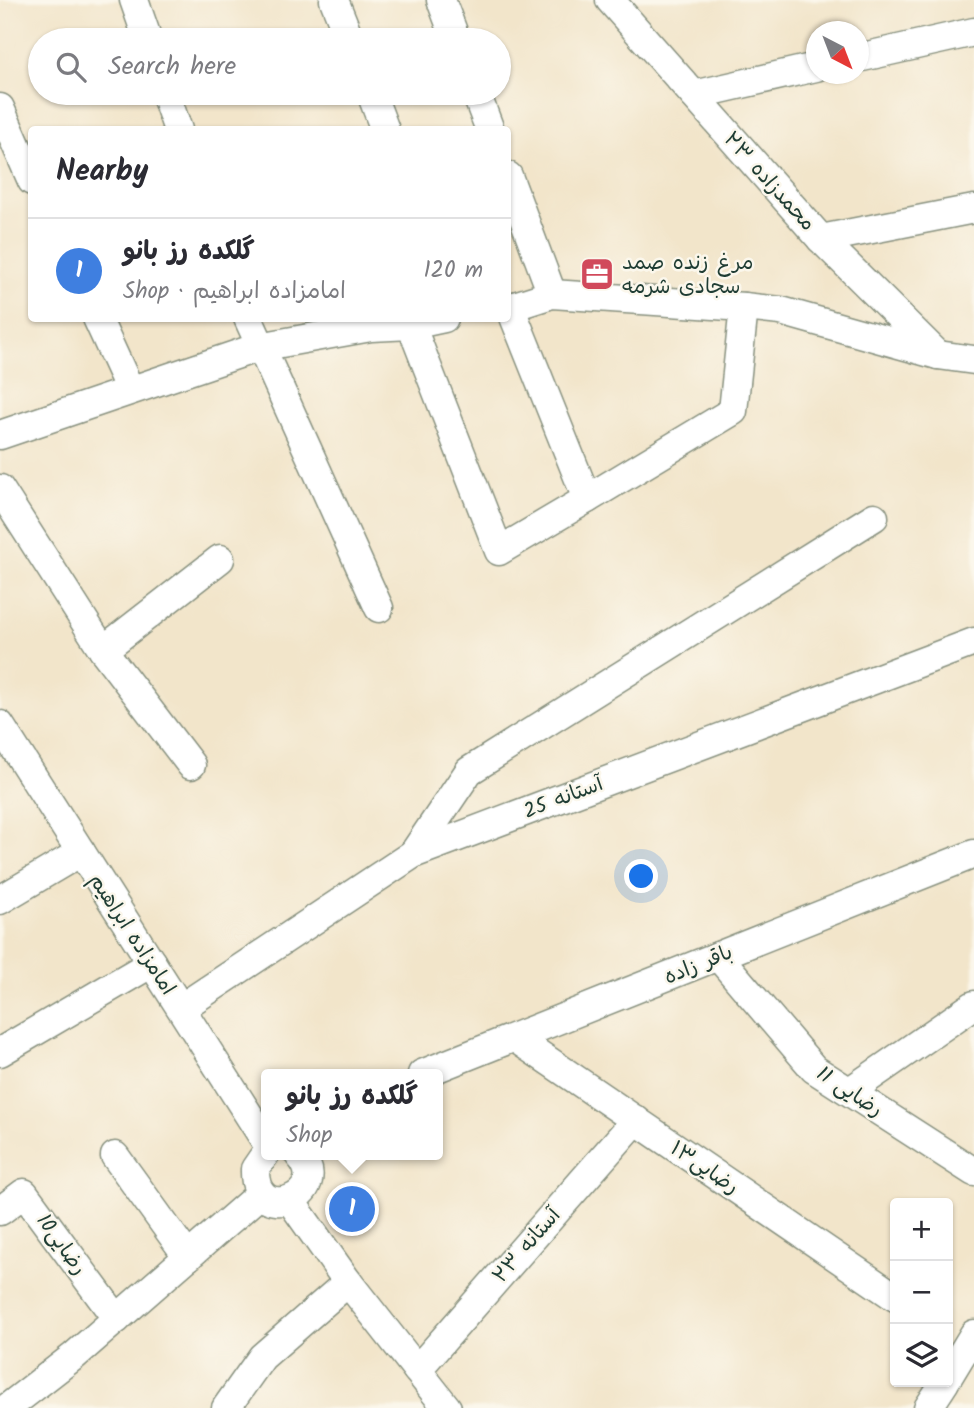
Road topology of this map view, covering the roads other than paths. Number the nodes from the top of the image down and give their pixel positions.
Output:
1 (134, 0) edge
2 (334, 0) edge
3 (441, 0) edge
4 (610, 0) edge
5 (144, 28) edge
6 (345, 28) edge
7 (452, 28) edge
8 (974, 32) edge
9 (869, 56) edge
10 (806, 70) edge
11 (694, 95) junction
12 (169, 105) edge
13 (376, 105) edge
14 (481, 105) edge
15 (0, 108) edge
16 (177, 126) edge
17 (383, 126) edge
18 (488, 126) edge
19 (28, 172) edge
20 (511, 184) edge
21 (974, 209) edge
22 (821, 239) junction
23 (552, 294) junction
24 (511, 306) edge
25 (744, 307) junction
26 (511, 312) edge
27 (99, 322) edge
28 (250, 322) edge
29 (425, 322) edge
30 (411, 325) junction
31 (259, 347) junction
32 (938, 355) junction
33 (974, 360) edge
34 (130, 390) junction
35 (0, 435) edge
36 (0, 489) edge
37 (587, 499) junction
38 (874, 517) dead end
39 (220, 559) dead end
40 (379, 608) dead end
41 (974, 642) edge
42 (103, 650) junction
43 (2, 731) edge
44 (191, 765) dead end
45 (81, 852) junction
46 (413, 854) junction
47 (974, 854) edge
48 (0, 900) edge
49 (718, 956) junction
50 (152, 963) junction
51 (974, 1005) edge
52 (181, 1008) junction
53 (515, 1038) junction
54 (0, 1052) edge
55 (435, 1069) edge
56 (850, 1091) junction
57 (636, 1120) junction
58 (261, 1134) edge
59 (115, 1156) dead end
60 (261, 1160) edge
61 (308, 1160) edge
62 (974, 1172) edge
63 (261, 1193) junction
64 (290, 1200) junction
65 (0, 1211) edge
66 (188, 1257) junction
67 (348, 1282) junction
68 (890, 1294) edge
69 (117, 1319) junction
70 (963, 1338) edge
71 (953, 1364) edge
72 (417, 1370) junction
73 (942, 1387) edge
74 (7, 1408) edge
75 (226, 1408) edge
76 (446, 1408) edge
77 (928, 1408) edge

1 - 5 street
2 - 6 street
3 - 7 street
4 - 11 street, محمدزاده ۲۳
8 - 9 street
10 - 11 street
11 - 22 street, محمدزاده ۲۳
12 - 16 street
13 - 17 street
14 - 18 street
15 - 19 street
20 - 23 street
21 - 22 street
22 - 32 street, محمدزاده ۲۳
23 - 24 street
23 - 25 street
25 - 32 street
25 - 37 street
26 - 37 street
27 - 34 street
28 - 31 street
29 - 30 street
30 - 31 street
30 - 37 street
31 - 34 street
31 - 40 street
32 - 33 street
34 - 35 street
36 - 42 street
38 - 46 street
39 - 42 street
41 - 46 street, آستانه 25
42 - 44 street
43 - 45 street, امامزاده ابراهیم
45 - 48 street
45 - 50 street, امامزاده ابراهیم
46 - 52 street, آستانه 25
47 - 49 street, باقر زاده
49 - 53 street, باقر زاده
49 - 56 street, رضایی 11
50 - 52 street, امامزاده ابراهیم
50 - 54 street
51 - 56 street
52 - 58 street, امامزاده ابراهیم
53 - 55 street, باقر زاده
53 - 57 street, رضایی۱۳
56 - 62 street, رضایی 11
57 - 68 street, رضایی۱۳
57 - 72 street, آستانه ۲۳
59 - 66 street
60 - 63 street
61 - 64 street
63 - 64 street
63 - 66 street
64 - 67 street
65 - 69 street, رضایی10
66 - 69 street
67 - 72 street
67 - 75 street
69 - 74 street
70 - 71 street
72 - 76 street
73 - 77 street

